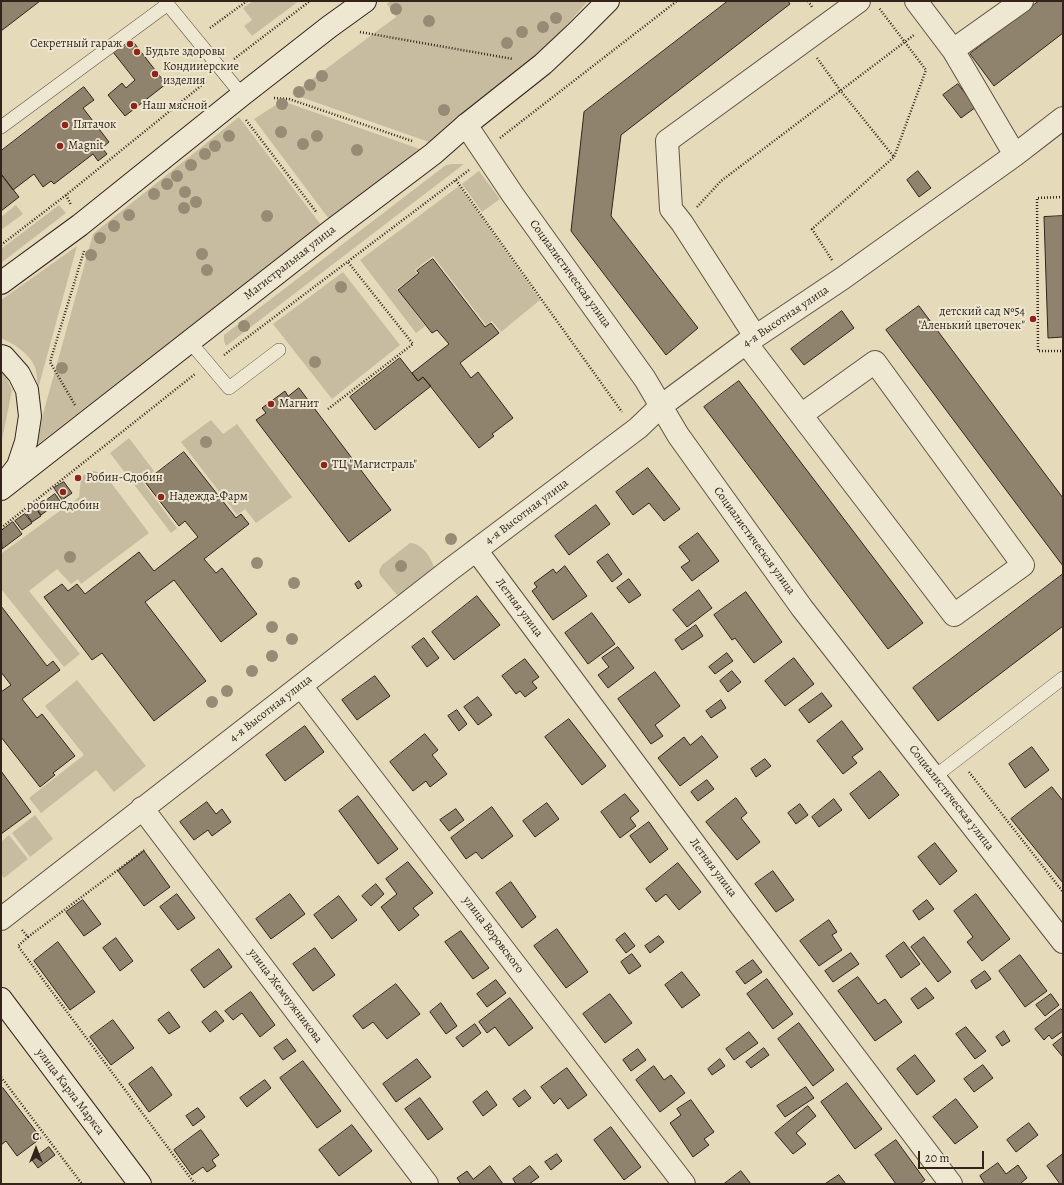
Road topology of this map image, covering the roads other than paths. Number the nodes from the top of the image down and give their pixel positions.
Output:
1 (365, 1) edge
2 (608, 1) edge
3 (620, 1) edge
4 (916, 1) edge
5 (1022, 1) edge
6 (166, 3) edge
7 (869, 4) edge
8 (576, 33) junction
9 (953, 50) junction
10 (237, 99) junction
11 (1063, 118) edge
12 (466, 125) junction
13 (1, 127) edge
14 (1015, 155) junction
15 (1, 283) edge
16 (750, 339) junction
17 (190, 342) junction
18 (279, 350) dead end
19 (1, 356) edge
20 (661, 406) junction
21 (801, 415) junction
22 (1, 488) edge
23 (476, 550) junction
24 (1063, 678) edge
25 (301, 686) junction
26 (934, 777) junction
27 (142, 808) junction
28 (5, 916) edge
29 (1063, 942) edge
30 (1, 999) edge
31 (140, 1184) edge
32 (427, 1184) edge
33 (684, 1184) edge
34 (951, 1184) edge

1 - 10 street
2 - 8 street, Магистральная улица
3 - 8 street, Магистральная улица
4 - 9 street
5 - 9 street
6 - 10 lane
6 - 13 lane
7 - 16 street
8 - 12 street, Магистральная улица
9 - 14 street
10 - 15 street
11 - 14 street, 4-я Высотная улица
12 - 17 street, Магистральная улица
12 - 20 street, Социалистическая улица
14 - 16 street, 4-я Высотная улица
16 - 20 street, 4-я Высотная улица
16 - 21 street
17 - 18 lane
17 - 22 street, Магистральная улица
19 - 22 street
20 - 23 street, 4-я Высотная улица
20 - 26 street, Социалистическая улица
21 - 21 street
23 - 25 street, 4-я Высотная улица
23 - 34 street, Летняя улица
24 - 26 lane
25 - 27 street, 4-я Высотная улица
25 - 33 street, улица Воровского
26 - 29 street, Социалистическая улица
27 - 28 street, 4-я Высотная улица
27 - 32 street, улица Жемчужникова
30 - 31 street, улица Карла Маркса

